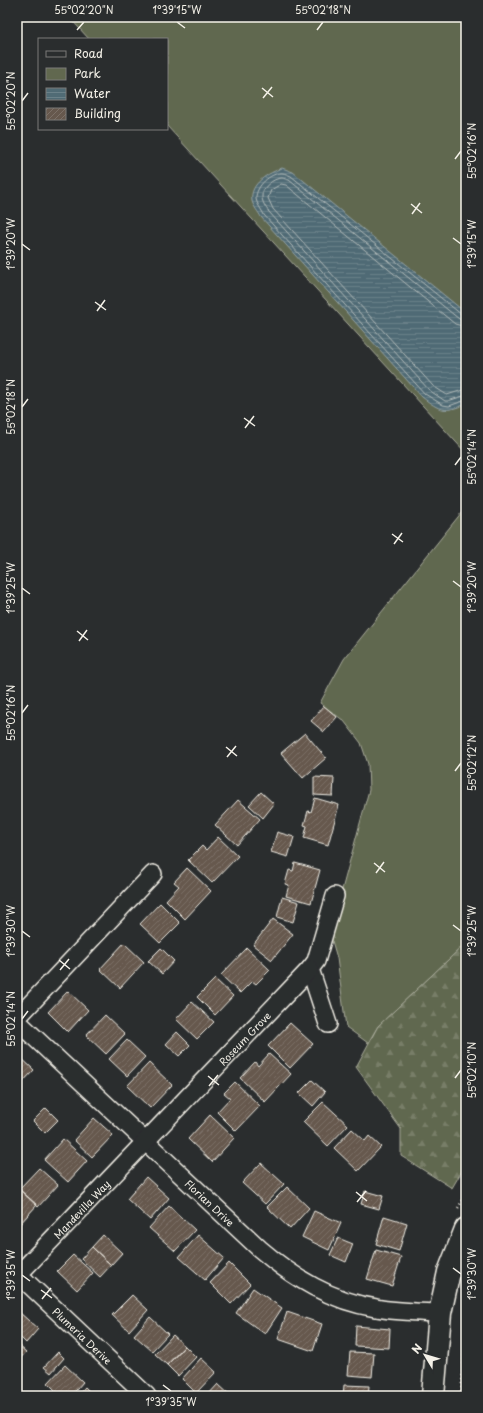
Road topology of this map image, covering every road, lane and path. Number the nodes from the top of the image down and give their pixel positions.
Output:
1 (153, 874) dead end
2 (335, 896) dead end
3 (310, 969) junction
4 (17, 1020) edge
5 (328, 1024) dead end
6 (145, 1142) junction
7 (466, 1229) edge
8 (18, 1275) edge
9 (440, 1313) junction
10 (466, 1326) edge
11 (147, 1396) edge
12 (433, 1396) edge
13 (461, 1396) edge

1 - 4 street
2 - 3 street, Roseum Grove
3 - 5 street
3 - 6 street, Roseum Grove
4 - 6 street, Florian Drive
6 - 8 street, Mandevilla Way
6 - 9 street, Florian Drive
7 - 9 street
8 - 11 street, Plumeria Derive
9 - 12 street
10 - 13 path

